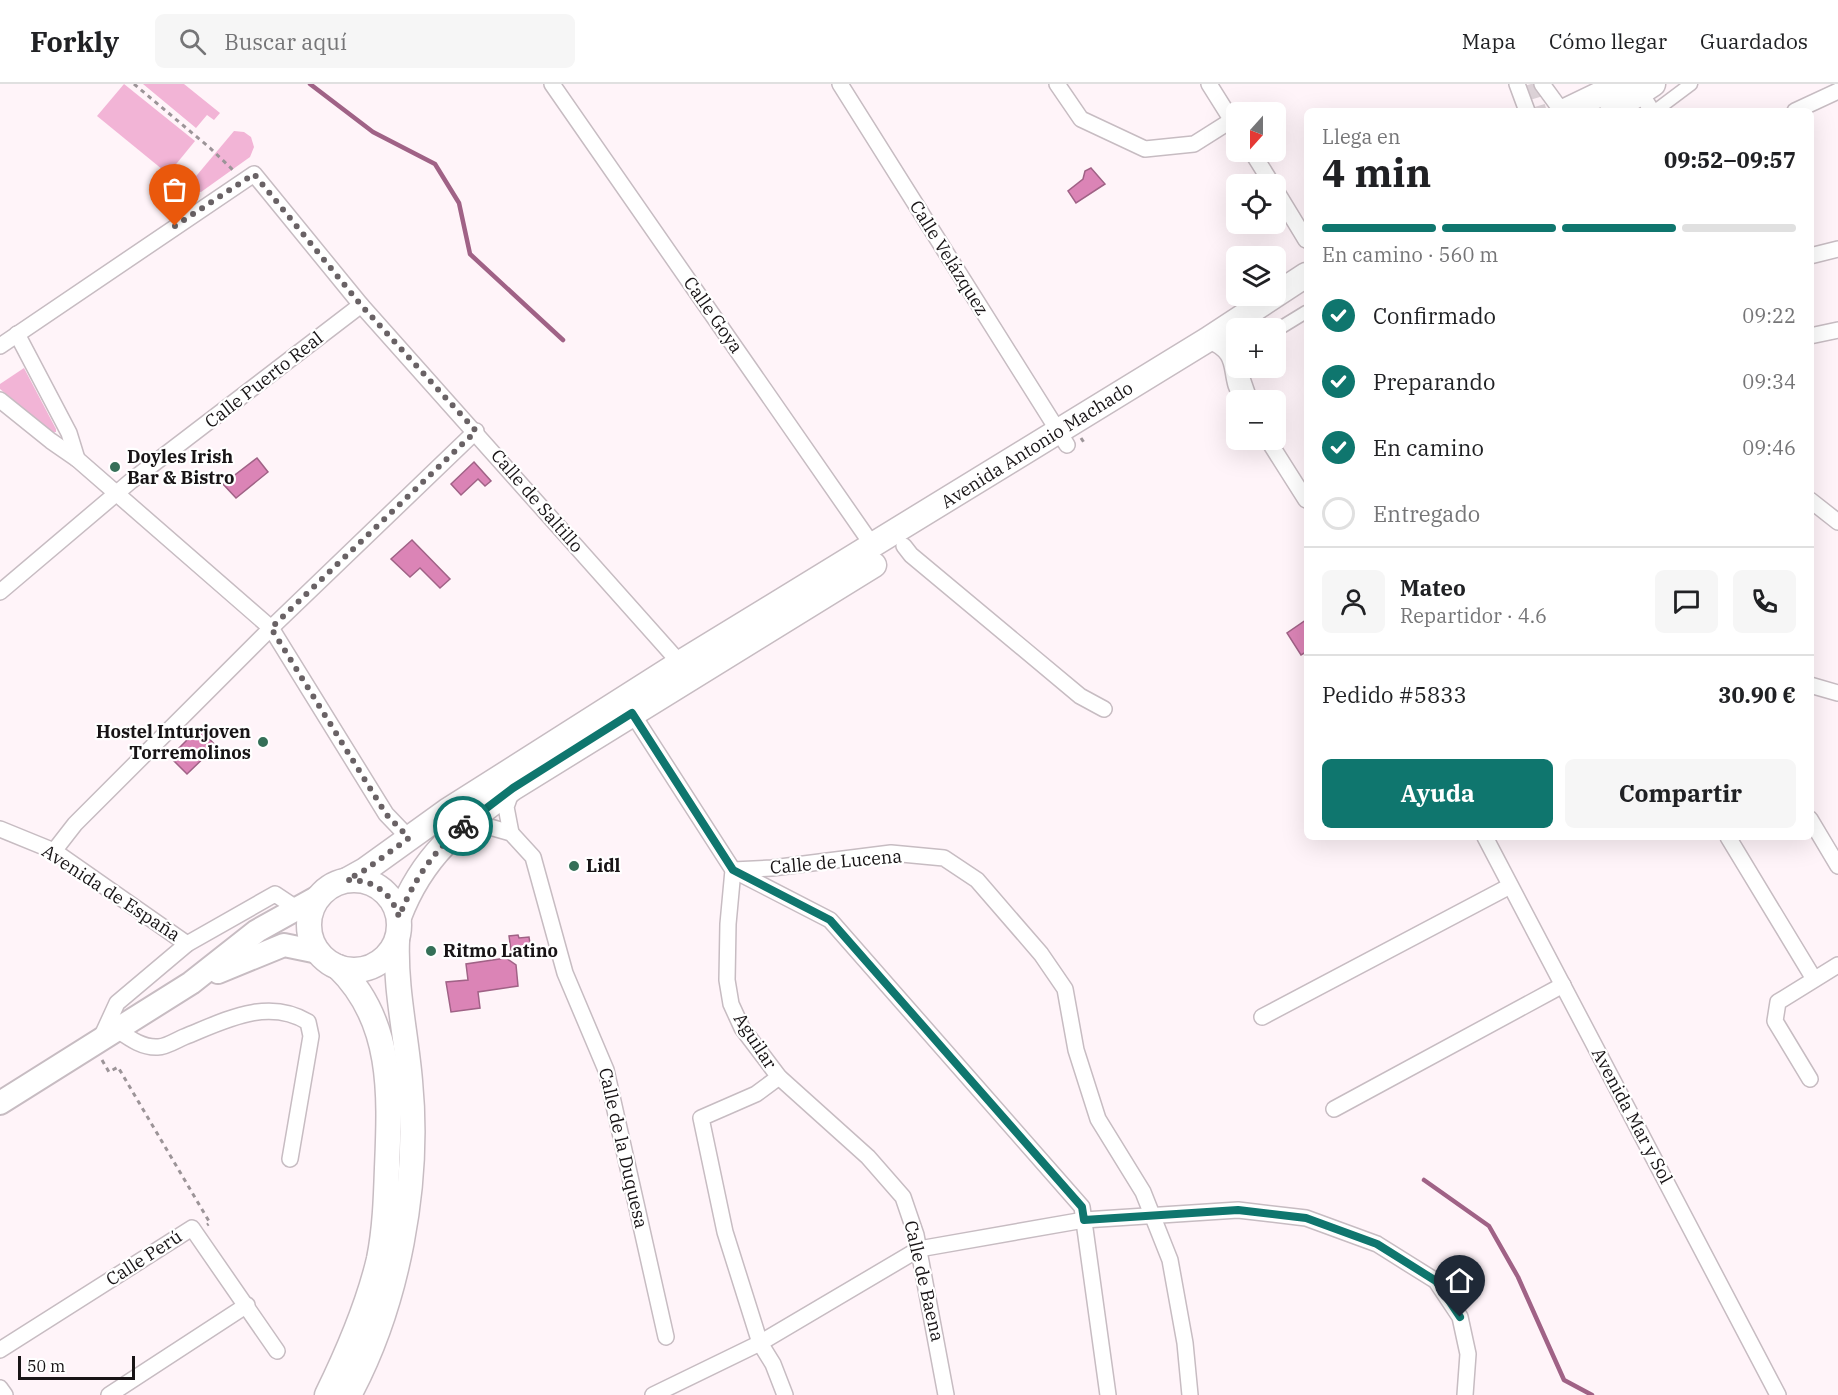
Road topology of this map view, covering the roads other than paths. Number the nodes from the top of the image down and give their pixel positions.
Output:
1 (552, 84) edge
2 (840, 84) edge
3 (1057, 84) edge
4 (1209, 84) edge
5 (1517, 84) edge
6 (1542, 84) edge
7 (1691, 84) edge
8 (1838, 91) edge
9 (1644, 96) edge
10 (1526, 108) edge
11 (1560, 108) edge
12 (1578, 108) edge
13 (1618, 108) edge
14 (1801, 108) edge
15 (1226, 111) edge
16 (1226, 128) edge
17 (1286, 207) edge
18 (1304, 237) edge
19 (1838, 249) edge
20 (1814, 255) edge
21 (1304, 278) edge
22 (1304, 296) edge
23 (361, 305) junction
24 (1304, 313) edge
25 (1270, 318) edge
26 (1286, 324) edge
27 (1838, 330) edge
28 (17, 334) junction
29 (1814, 335) edge
30 (1223, 342) edge
31 (0, 346) edge
32 (1243, 390) edge
33 (0, 400) edge
34 (476, 431) junction
35 (1062, 438) junction
36 (1274, 450) edge
37 (77, 459) junction
38 (116, 494) junction
39 (1304, 497) edge
40 (1814, 503) edge
41 (1838, 522) edge
42 (873, 546) junction
43 (904, 546) junction
44 (0, 592) edge
45 (770, 619) junction
46 (271, 628) junction
47 (680, 663) junction
48 (1814, 686) edge
49 (1838, 693) edge
50 (1104, 709) dead end
51 (632, 713) junction
52 (513, 788) junction
53 (469, 821) junction
54 (1814, 826) edge
55 (0, 829) edge
56 (511, 833) junction
57 (409, 838) junction
58 (1487, 840) edge
59 (1730, 840) edge
60 (54, 851) junction
61 (1838, 866) edge
62 (733, 870) junction
63 (347, 880) junction
64 (1510, 886) junction
65 (318, 897) junction
66 (296, 908) junction
67 (398, 929) junction
68 (187, 944) junction
69 (318, 952) junction
70 (1838, 965) edge
71 (338, 967) junction
72 (1814, 979) junction
73 (191, 983) junction
74 (1563, 985) junction
75 (1262, 1017) dead end
76 (103, 1038) junction
77 (779, 1077) junction
78 (1810, 1079) dead end
79 (0, 1103) edge
80 (1334, 1109) dead end
81 (290, 1159) dead end
82 (1154, 1217) junction
83 (1084, 1220) junction
84 (919, 1249) junction
85 (247, 1305) junction
86 (666, 1337) dead end
87 (760, 1342) junction
88 (0, 1350) edge
89 (277, 1351) dead end
90 (0, 1388) edge
91 (5, 1395) edge
92 (109, 1395) edge
93 (327, 1395) edge
94 (350, 1395) edge
95 (653, 1395) edge
96 (785, 1395) edge
97 (946, 1395) edge
98 (1108, 1395) edge
99 (1190, 1395) edge
100 (1465, 1395) edge
101 (1778, 1395) edge

1 - 42 street, Calle Goya
2 - 35 street, Calle Velázquez
3 - 16 street
4 - 15 street
5 - 10 street
6 - 11 street
7 - 9 street
8 - 14 street
9 - 12 main road
9 - 13 main road
17 - 18 street
19 - 20 street
21 - 30 main road, Avenida Antonio Machado
22 - 25 main road
23 - 28 street, Calle de Saltillo
23 - 34 street, Calle de Saltillo
23 - 38 street, Calle Puerto Real
24 - 26 street
27 - 29 street
28 - 31 street
28 - 37 street
30 - 32 street
30 - 35 main road, Avenida Antonio Machado
33 - 37 street
34 - 46 street
34 - 47 street, Calle de Saltillo
35 - 42 main road, Avenida Antonio Machado
35 - 43 main road, Avenida Antonio Machado
36 - 39 street
37 - 38 street
38 - 44 street, Calle Puerto Real
38 - 46 street
40 - 41 street
42 - 45 main road, Avenida Antonio Machado
43 - 45 main road, Avenida Antonio Machado
43 - 50 street
45 - 47 main road
45 - 51 main road
46 - 57 street
46 - 60 street
47 - 57 main road
48 - 49 street
51 - 52 main road
51 - 62 street
52 - 53 main road
52 - 56 street
53 - 56 street
53 - 67 main road
54 - 61 street
55 - 60 street, Avenida de España
56 - 86 street, Calle de la Duquesa
57 - 63 main road
58 - 64 street, Avenida Mar y Sol
59 - 72 street
60 - 68 street, Avenida de España
62 - 77 street, Aguilar
62 - 82 street, Calle de Lucena
62 - 83 street
63 - 65 main road
63 - 67 main road
64 - 74 street, Avenida Mar y Sol
64 - 75 street
65 - 66 main road
65 - 69 main road
66 - 68 street, Avenida de España
66 - 73 main road
67 - 71 main road
67 - 94 main road
68 - 76 street, Avenida de España
69 - 71 main road
69 - 73 main road
70 - 72 street
71 - 93 main road
72 - 78 street
73 - 76 main road
74 - 80 street
74 - 101 street, Avenida Mar y Sol
76 - 79 main road
76 - 81 street
77 - 84 street, Calle de Baena
77 - 87 street, Aguilar
82 - 83 street
82 - 99 street
82 - 100 street
83 - 84 street
83 - 98 street
84 - 87 street
84 - 97 street, Calle de Baena
85 - 88 street, Calle Perú
85 - 89 street, Calle Perú
85 - 92 street
87 - 95 street
87 - 96 street
90 - 91 street

